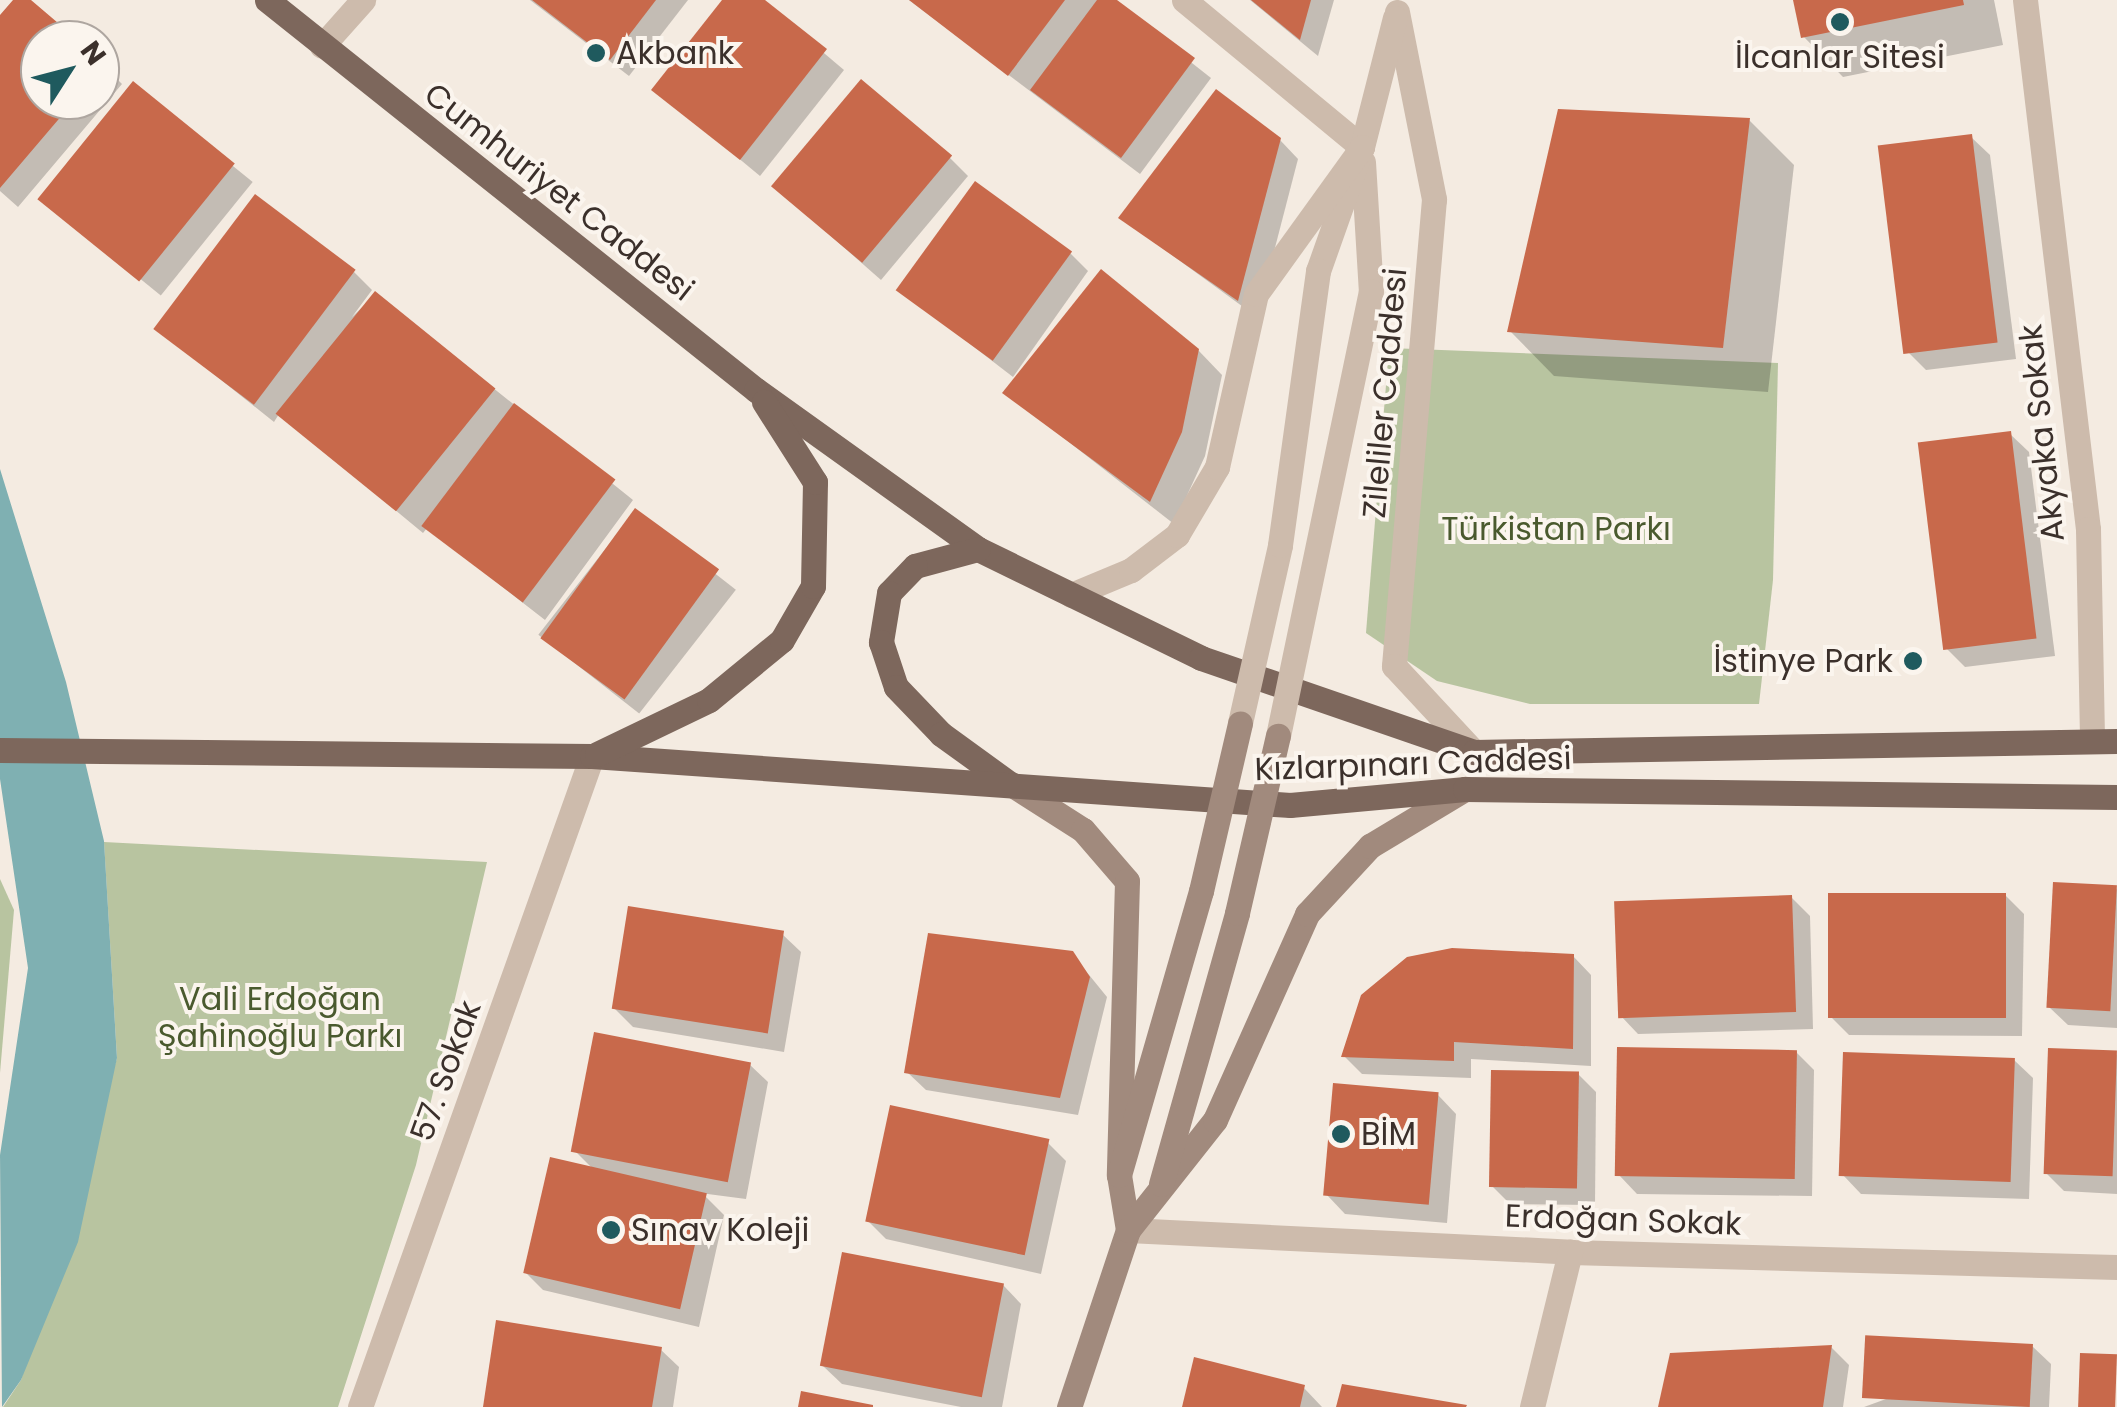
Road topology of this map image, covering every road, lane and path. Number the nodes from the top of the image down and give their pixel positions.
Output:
1 (267, 0) edge
2 (363, 0) edge
3 (1184, 0) edge
4 (2025, 0) edge
5 (1398, 6) edge
6 (322, 46) junction
7 (1362, 146) junction
8 (756, 390) junction
9 (978, 549) junction
10 (1071, 595) junction
11 (1240, 723) joint
12 (1278, 736) joint
13 (2104, 741) edge
14 (0, 750) edge
15 (1474, 752) junction
16 (592, 756) junction
17 (1011, 784) junction
18 (1464, 790) junction
19 (2117, 797) edge
20 (1119, 1175) junction
21 (1161, 1184) junction
22 (1128, 1230) junction
23 (1570, 1252) junction
24 (2117, 1266) edge
25 (360, 1407) edge
26 (1069, 1407) edge
27 (1532, 1407) edge

1 - 6 main road, Cumhuriyet Caddesi
2 - 6 street
3 - 7 street
4 - 13 street, Akyaka Sokak
5 - 7 street
5 - 15 street, Zileliler Caddesi
6 - 8 main road, Cumhuriyet Caddesi
7 - 10 street
7 - 11 street, bridge
7 - 12 street, bridge
8 - 9 main road, Cumhuriyet Caddesi
8 - 16 main road
9 - 10 main road, Kızlarpınarı Caddesi
9 - 17 main road
10 - 15 main road, Kızlarpınarı Caddesi
11 - 20 main road, bridge
12 - 21 main road, bridge
13 - 15 main road, Kızlarpınarı Caddesi
14 - 16 main road, Kızlarpınarı Caddesi
16 - 17 main road, Kızlarpınarı Caddesi
16 - 25 street, 57. Sokak
17 - 18 main road, Kızlarpınarı Caddesi
17 - 20 main road
18 - 19 main road, Kızlarpınarı Caddesi
18 - 21 main road
20 - 22 main road
21 - 22 main road
22 - 23 street, Erdoğan Sokak
22 - 26 main road
23 - 24 street, Erdoğan Sokak
23 - 27 street

